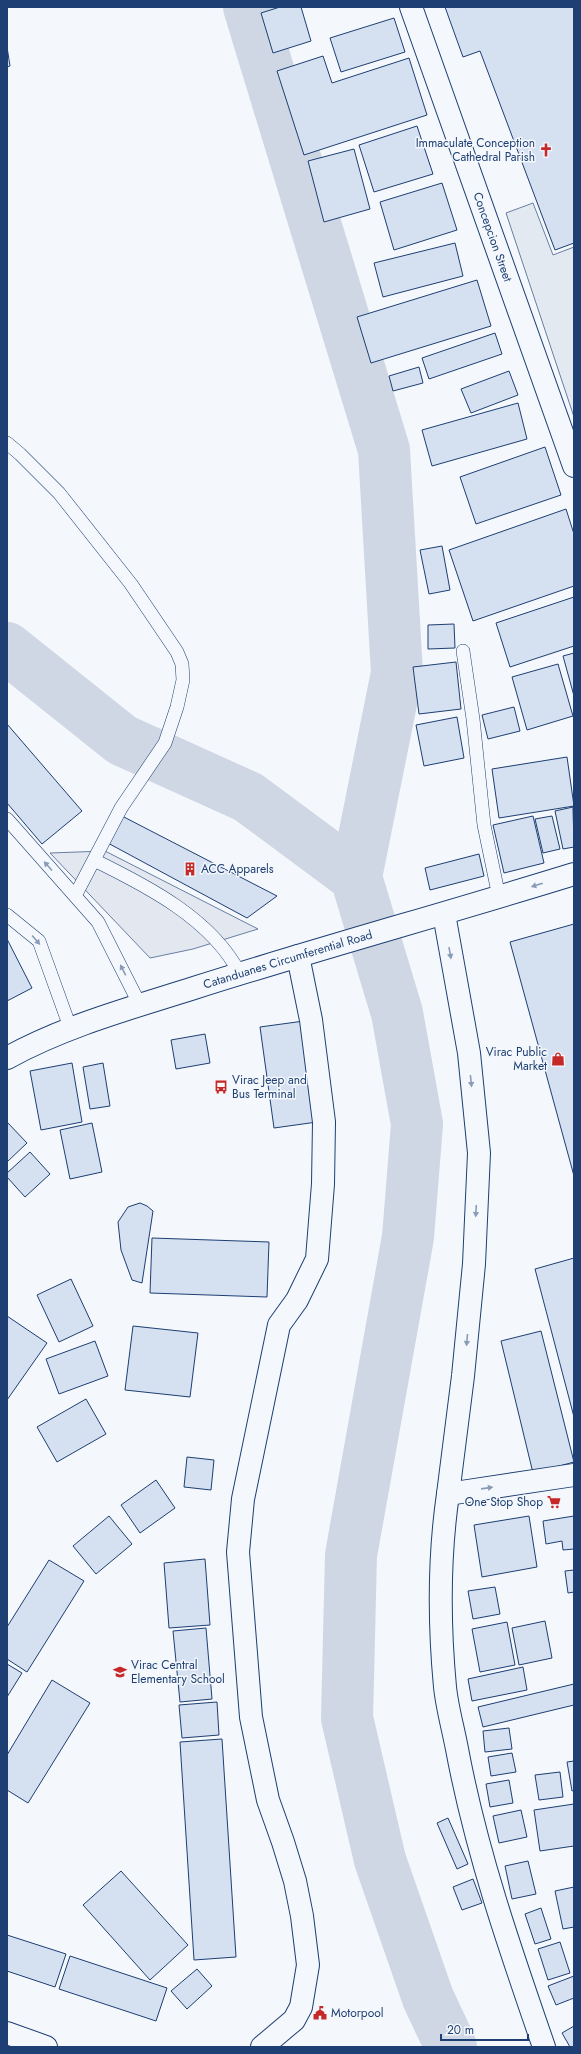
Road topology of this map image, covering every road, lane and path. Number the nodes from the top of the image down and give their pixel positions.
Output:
1 (411, 7) edge
2 (7, 443) edge
3 (570, 445) edge
4 (574, 466) edge
5 (463, 651) dead end
6 (7, 819) edge
7 (13, 834) edge
8 (94, 860) junction
9 (574, 874) edge
10 (75, 896) junction
11 (499, 897) junction
12 (444, 914) junction
13 (7, 915) edge
14 (306, 954) junction
15 (240, 974) junction
16 (140, 1005) junction
17 (71, 1030) junction
18 (7, 1058) edge
19 (574, 1475) edge
20 (448, 1494) junction
21 (7, 2033) edge
22 (46, 2047) edge
23 (262, 2047) edge
24 (544, 2047) edge

1 - 3 street, Concepcion Street
2 - 8 lane
3 - 4 street, Concepcion Street
5 - 11 lane
6 - 7 lane
10 -> 7 lane
8 - 10 lane
8 - 15 lane
9 -> 11 street, Catanduanes Circumferential Road
16 -> 10 lane
11 - 12 street, Catanduanes Circumferential Road
12 - 14 street, Catanduanes Circumferential Road
12 -> 20 street
13 -> 17 lane
14 - 15 street, Catanduanes Circumferential Road
14 - 23 street
15 - 16 street, Catanduanes Circumferential Road
16 - 17 street, Catanduanes Circumferential Road
17 - 18 street, Catanduanes Circumferential Road
20 -> 19 street
20 - 24 street
21 - 22 street

